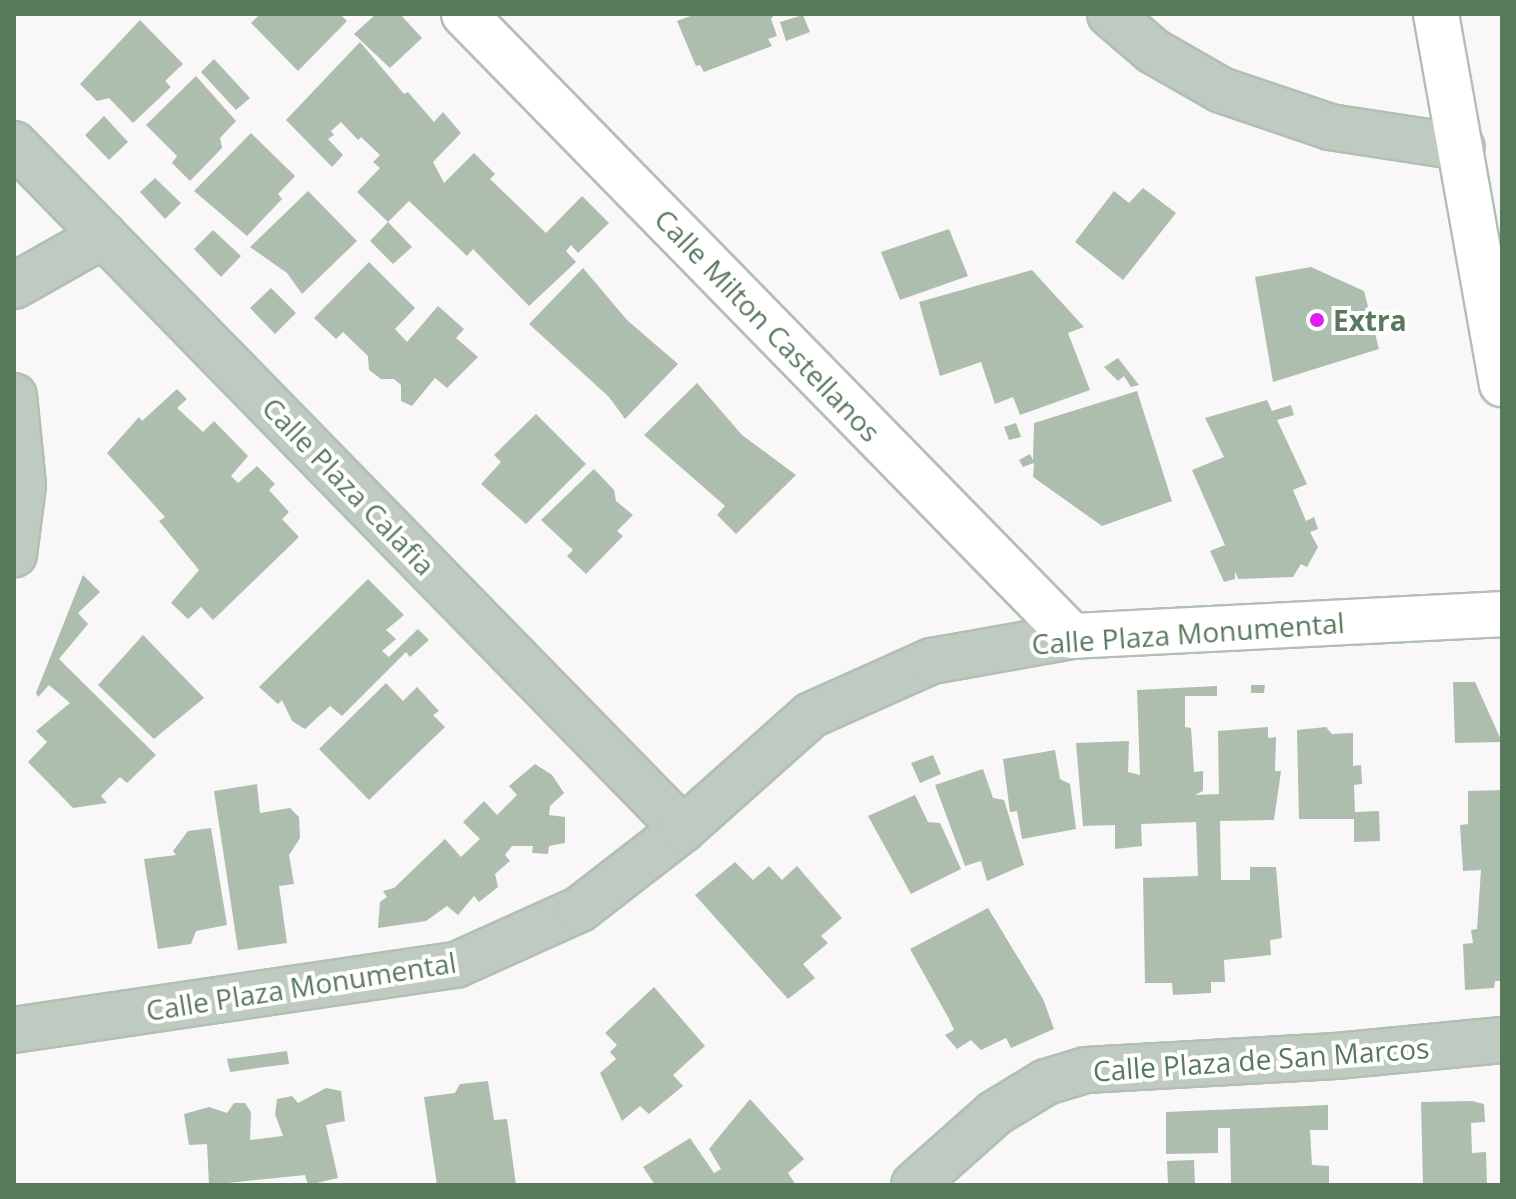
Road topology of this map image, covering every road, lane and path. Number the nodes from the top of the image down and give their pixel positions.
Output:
1 (464, 14) edge
2 (1110, 14) edge
3 (1436, 14) edge
4 (14, 144) edge
5 (1461, 147) junction
6 (104, 235) junction
7 (1493, 268) edge
8 (14, 286) edge
9 (1502, 384) edge
10 (14, 396) edge
11 (14, 554) edge
12 (1502, 614) edge
13 (1072, 636) junction
14 (683, 829) junction
15 (14, 1030) edge
16 (1502, 1040) edge
17 (914, 1185) edge

1 - 13 street, Calle Milton Castellanos
2 - 5 street
3 - 5 street
4 - 6 street, Calle Plaza Calafia
5 - 7 street
6 - 8 street
6 - 14 street, Calle Plaza Calafia
7 - 9 street
10 - 11 street
12 - 13 street, Calle Plaza Monumental
13 - 14 street, Calle Plaza Monumental
14 - 15 street, Calle Plaza Monumental
16 - 17 street, Calle Plaza de San Marcos

